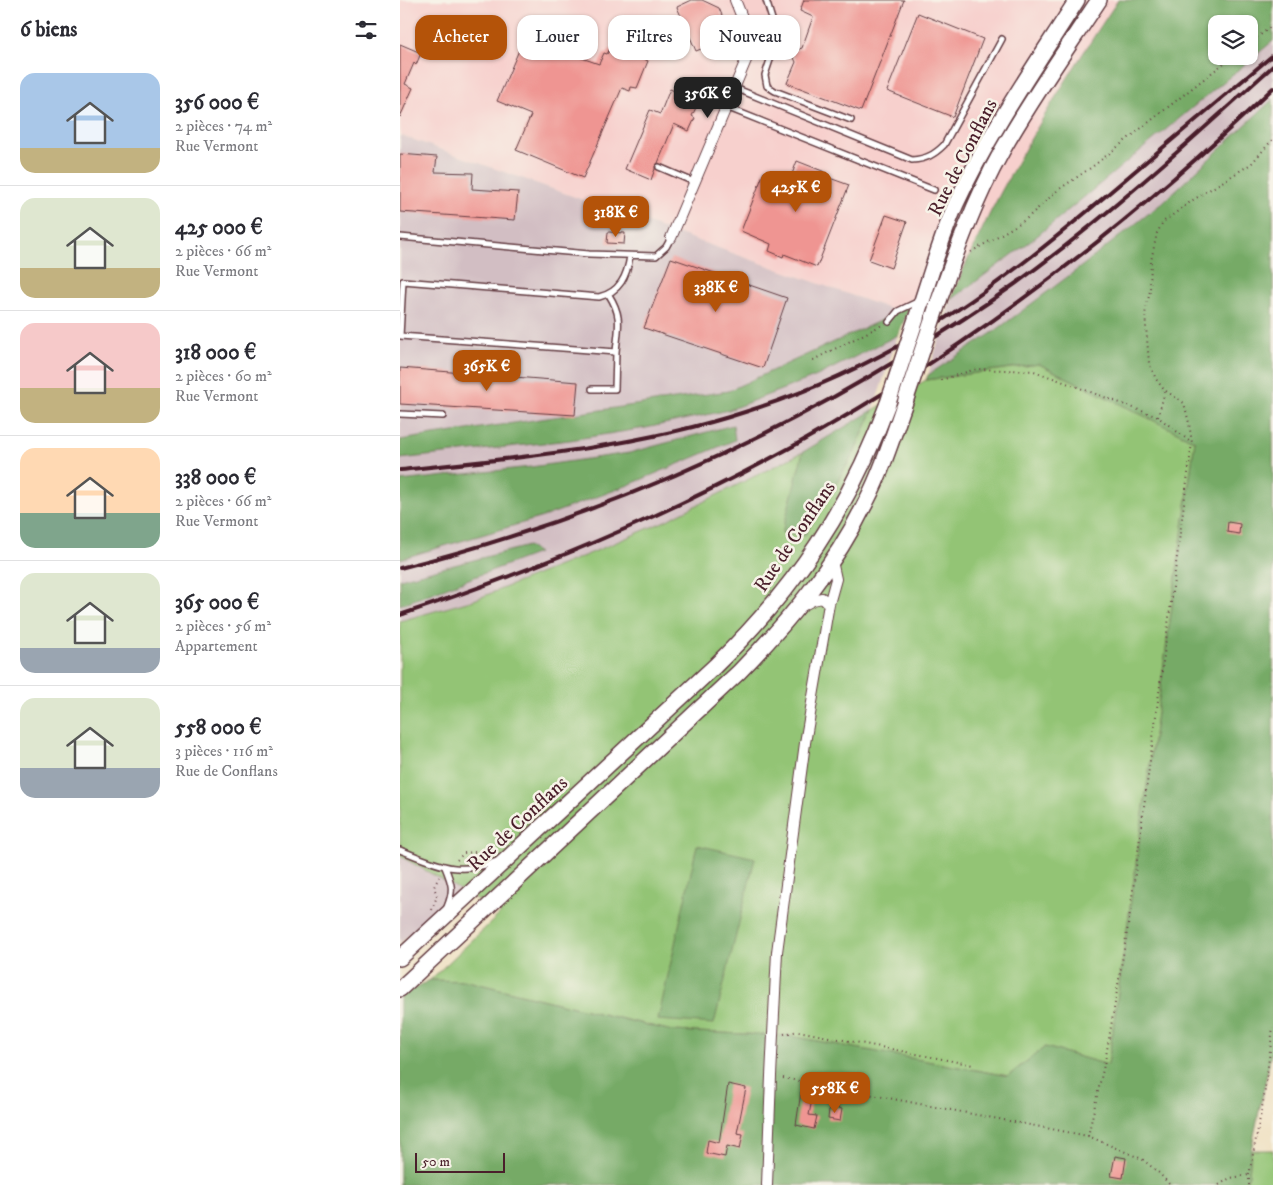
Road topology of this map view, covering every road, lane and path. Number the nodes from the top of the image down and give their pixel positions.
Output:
1 (735, 0) edge
2 (766, 0) edge
3 (1078, 0) edge
4 (1099, 0) edge
5 (1273, 24) edge
6 (1258, 36) edge
7 (1002, 39) dead end
8 (1222, 65) edge
9 (735, 88) junction
10 (726, 107) junction
11 (851, 120) dead end
12 (1273, 139) edge
13 (659, 167) dead end
14 (694, 182) junction
15 (934, 190) dead end
16 (400, 237) edge
17 (671, 238) joint
18 (630, 256) junction
19 (954, 256) junction
20 (609, 295) junction
21 (923, 299) junction
22 (890, 322) joint
23 (400, 336) edge
24 (616, 352) junction
25 (813, 360) dead end
26 (941, 380) dead end
27 (592, 390) dead end
28 (1165, 391) junction
29 (400, 414) edge
30 (443, 416) dead end
31 (1158, 417) junction
32 (1192, 443) junction
33 (832, 561) junction
34 (829, 604) junction
35 (795, 610) junction
36 (508, 849) junction
37 (400, 850) edge
38 (447, 868) junction
39 (430, 913) dead end
40 (432, 929) junction
41 (400, 958) edge
42 (400, 989) edge
43 (1273, 1027) edge
44 (773, 1037) junction
45 (973, 1065) dead end
46 (770, 1076) junction
47 (1088, 1136) junction
48 (1249, 1175) junction
49 (767, 1185) edge
50 (1170, 1185) edge
51 (1219, 1185) edge
52 (1249, 1185) edge

1 - 9 street
2 - 11 lane
3 - 21 main road, Rue de Conflans
4 - 19 main road, Rue de Conflans
5 - 6 path
7 - 9 lane
8 - 19 path
9 - 10 street
10 - 14 street
10 - 15 lane
12 - 28 path
13 - 14 lane
14 - 17 street
16 - 18 lane
17 - 18 lane
18 - 20 lane
19 - 33 main road, Rue de Conflans, bridge
20 - 23 lane
20 - 24 lane
21 - 22 lane
21 - 36 main road, Rue de Conflans, bridge
22 - 25 path
23 - 24 lane
24 - 27 lane
26 - 31 path
28 - 31 path
28 - 32 path
29 - 30 lane
31 - 32 path
32 - 47 path
33 - 34 street
33 - 35 main road, Rue de Conflans
34 - 35 street
34 - 44 street
35 - 42 main road, Rue de Conflans
36 - 38 lane
36 - 38 path
36 - 40 main road, Rue de Conflans
37 - 38 lane
38 - 39 path
38 - 40 lane
40 - 41 main road, Rue de Conflans
43 - 48 path
44 - 45 path
44 - 46 street
46 - 47 path
46 - 49 street
47 - 50 path
48 - 51 path
48 - 52 path

